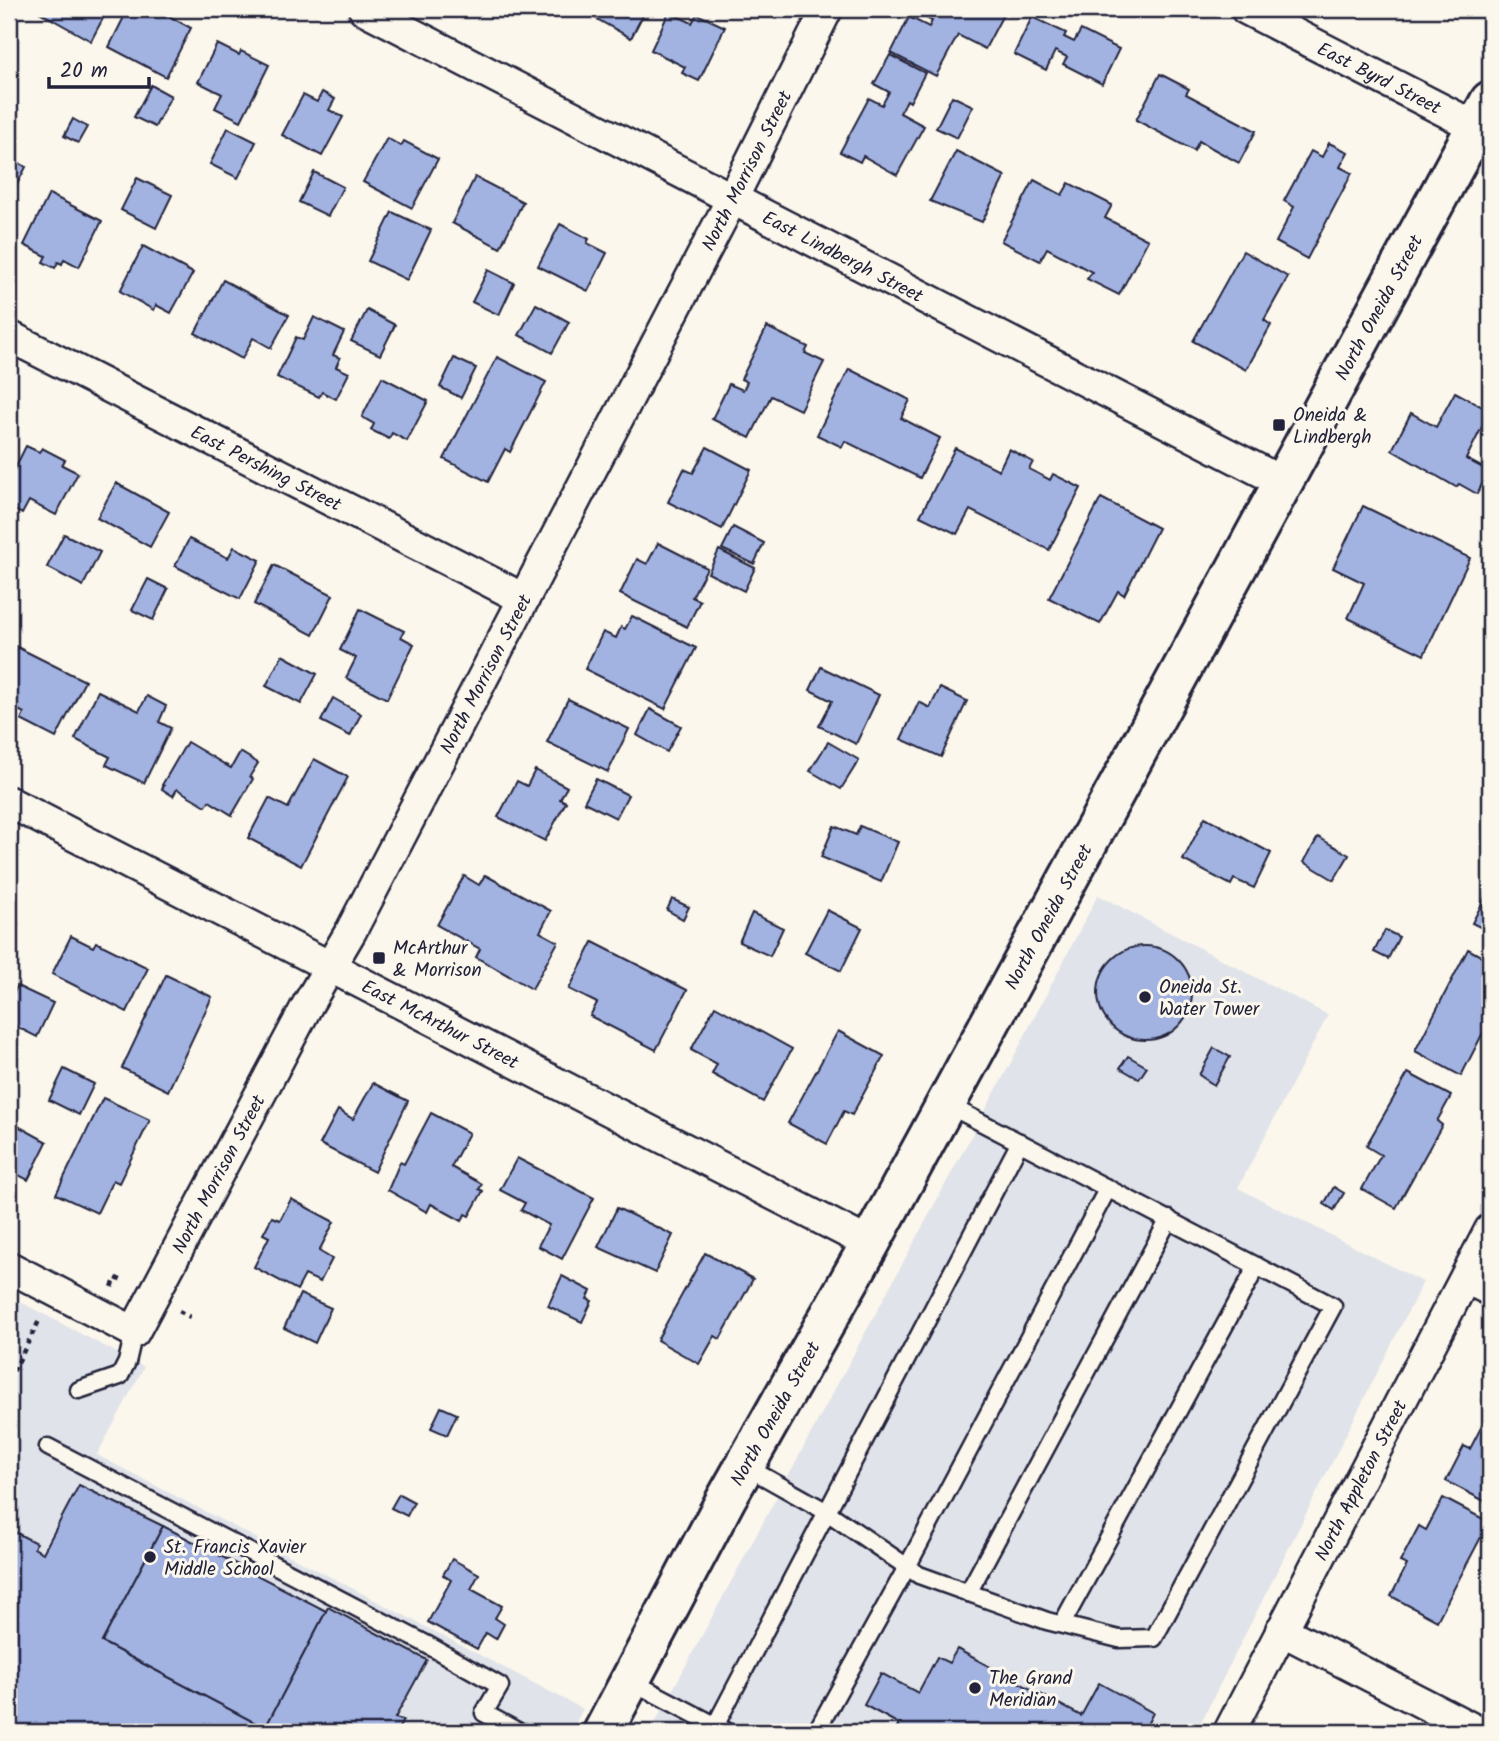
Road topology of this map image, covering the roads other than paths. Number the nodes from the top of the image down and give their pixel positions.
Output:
1 (364, 9) edge
2 (827, 9) edge
3 (1246, 9) edge
4 (1483, 114) edge
5 (733, 197) junction
6 (9, 337) edge
7 (1284, 483) junction
8 (524, 599) junction
9 (9, 802) edge
10 (329, 967) junction
11 (946, 1104) junction
12 (1020, 1142) junction
13 (1108, 1188) junction
14 (1168, 1219) junction
15 (1490, 1230) edge
16 (870, 1244) junction
17 (1257, 1266) junction
18 (9, 1267) edge
19 (1478, 1284) edge
20 (134, 1332) junction
21 (79, 1390) dead end
22 (48, 1447) dead end
23 (745, 1465) junction
24 (827, 1512) junction
25 (907, 1567) junction
26 (968, 1592) junction
27 (1062, 1625) junction
28 (1281, 1630) junction
29 (631, 1681) junction
30 (719, 1730) edge
31 (519, 1732) edge
32 (603, 1732) edge
33 (816, 1732) edge
34 (1229, 1732) edge
35 (1479, 1732) edge

1 - 5 street, East Lindbergh Street
2 - 5 street, North Morrison Street
3 - 4 street, East Byrd Street
4 - 7 main road, North Oneida Street
5 - 7 street, East Lindbergh Street
5 - 8 street, North Morrison Street
6 - 8 street, East Pershing Street
7 - 11 main road, North Oneida Street
8 - 10 street, North Morrison Street
9 - 10 street, East McArthur Street
10 - 16 street, East McArthur Street
10 - 20 street, North Morrison Street
11 - 12 lane
11 - 16 main road, North Oneida Street
12 - 13 lane
12 - 24 lane
13 - 14 lane
13 - 25 lane
14 - 17 lane
14 - 26 lane
15 - 19 street, North Appleton Street
16 - 23 main road, North Oneida Street
17 - 27 lane
17 - 27 lane
18 - 20 street
19 - 28 street, North Appleton Street
20 - 21 lane
22 - 31 lane
23 - 24 lane
23 - 29 main road, North Oneida Street
24 - 25 lane
24 - 30 lane
25 - 26 lane
25 - 33 lane
26 - 27 lane
28 - 34 street, North Appleton Street
28 - 35 street
29 - 30 lane
29 - 32 main road, North Oneida Street

